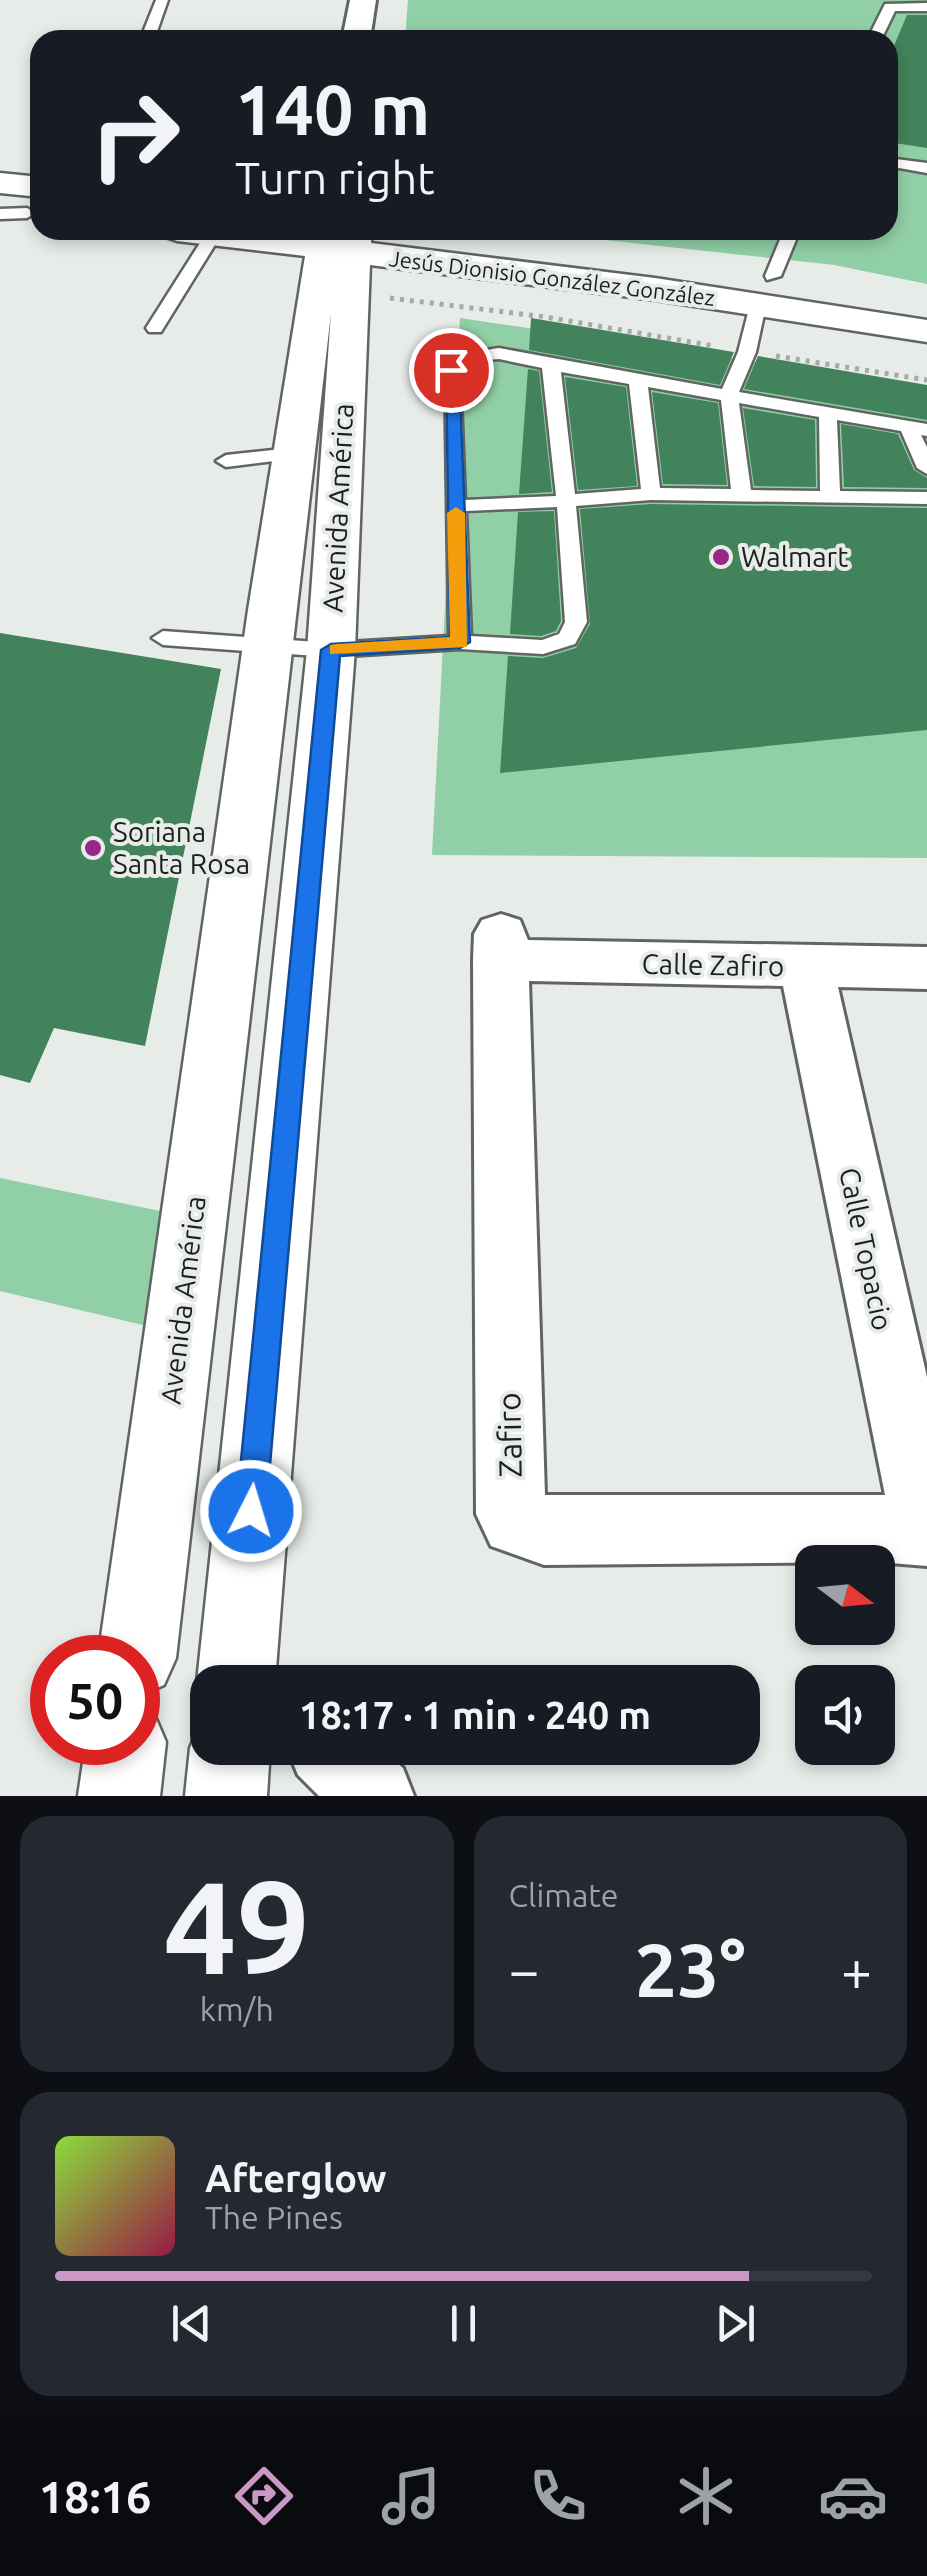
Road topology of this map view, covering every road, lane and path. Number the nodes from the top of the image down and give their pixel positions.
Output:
1 (162, 0) edge
2 (363, 0) edge
3 (927, 7) edge
4 (152, 30) edge
5 (358, 30) edge
6 (879, 30) edge
7 (898, 164) edge
8 (927, 168) edge
9 (0, 183) edge
10 (22, 208) edge
11 (192, 240) edge
12 (277, 240) edge
13 (788, 240) edge
14 (348, 247) edge
15 (766, 291) junction
16 (927, 302) edge
17 (155, 328) dead end
18 (927, 331) edge
19 (746, 352) junction
20 (551, 364) junction
21 (638, 380) junction
22 (927, 380) edge
23 (729, 394) junction
24 (828, 411) junction
25 (918, 428) edge
26 (292, 454) junction
27 (226, 461) dead end
28 (927, 468) edge
29 (651, 494) junction
30 (742, 496) junction
31 (830, 496) junction
32 (927, 498) edge
33 (566, 500) junction
34 (456, 506) junction
35 (164, 638) dead end
36 (460, 642) junction
37 (264, 648) junction
38 (331, 650) junction
39 (500, 947) joint
40 (806, 968) junction
41 (927, 968) edge
42 (288, 1100) junction
43 (208, 1105) junction
44 (278, 1210) junction
45 (192, 1222) junction
46 (927, 1530) edge
47 (140, 1635) edge
48 (251, 1663) edge
49 (123, 1765) edge
50 (229, 1765) edge
51 (343, 1765) edge
52 (119, 1796) edge
53 (226, 1796) edge
54 (374, 1796) edge

1 - 4 lane
2 - 5 street
3 - 6 lane
7 - 8 lane
9 - 10 main road
11 - 17 lane
12 - 14 main road, Jesús Dionisio González González
13 - 15 lane
14 - 15 main road, Jesús Dionisio González González
14 - 19 path
14 - 26 main road, Avenida América
14 - 38 main road, Avenida América
15 - 16 main road
15 - 18 main road, Jesús Dionisio González González
15 - 19 lane
19 - 22 path
19 - 23 lane
20 - 21 lane
20 - 33 lane
20 - 34 lane
21 - 23 lane
21 - 29 lane
23 - 24 lane
23 - 30 lane
24 - 25 lane
24 - 31 lane
25 - 28 lane
26 - 27 lane
26 - 37 main road, Avenida América
29 - 30 lane
29 - 33 lane
30 - 31 lane
31 - 32 lane
33 - 34 lane
33 - 36 lane
34 - 36 lane
35 - 37 lane
36 - 38 lane
37 - 38 lane
37 - 43 main road, Avenida América
38 - 42 main road, Avenida América
39 - 40 street, Calle Zafiro
39 - 46 street, Zafiro
40 - 41 street, Calle Zafiro
40 - 46 street, Calle Topacio
42 - 43 main road
42 - 44 main road, Avenida América
43 - 45 main road, Avenida América
44 - 45 main road
44 - 48 main road, Avenida América
45 - 47 main road, Avenida América
49 - 52 main road
50 - 53 main road
51 - 54 street

